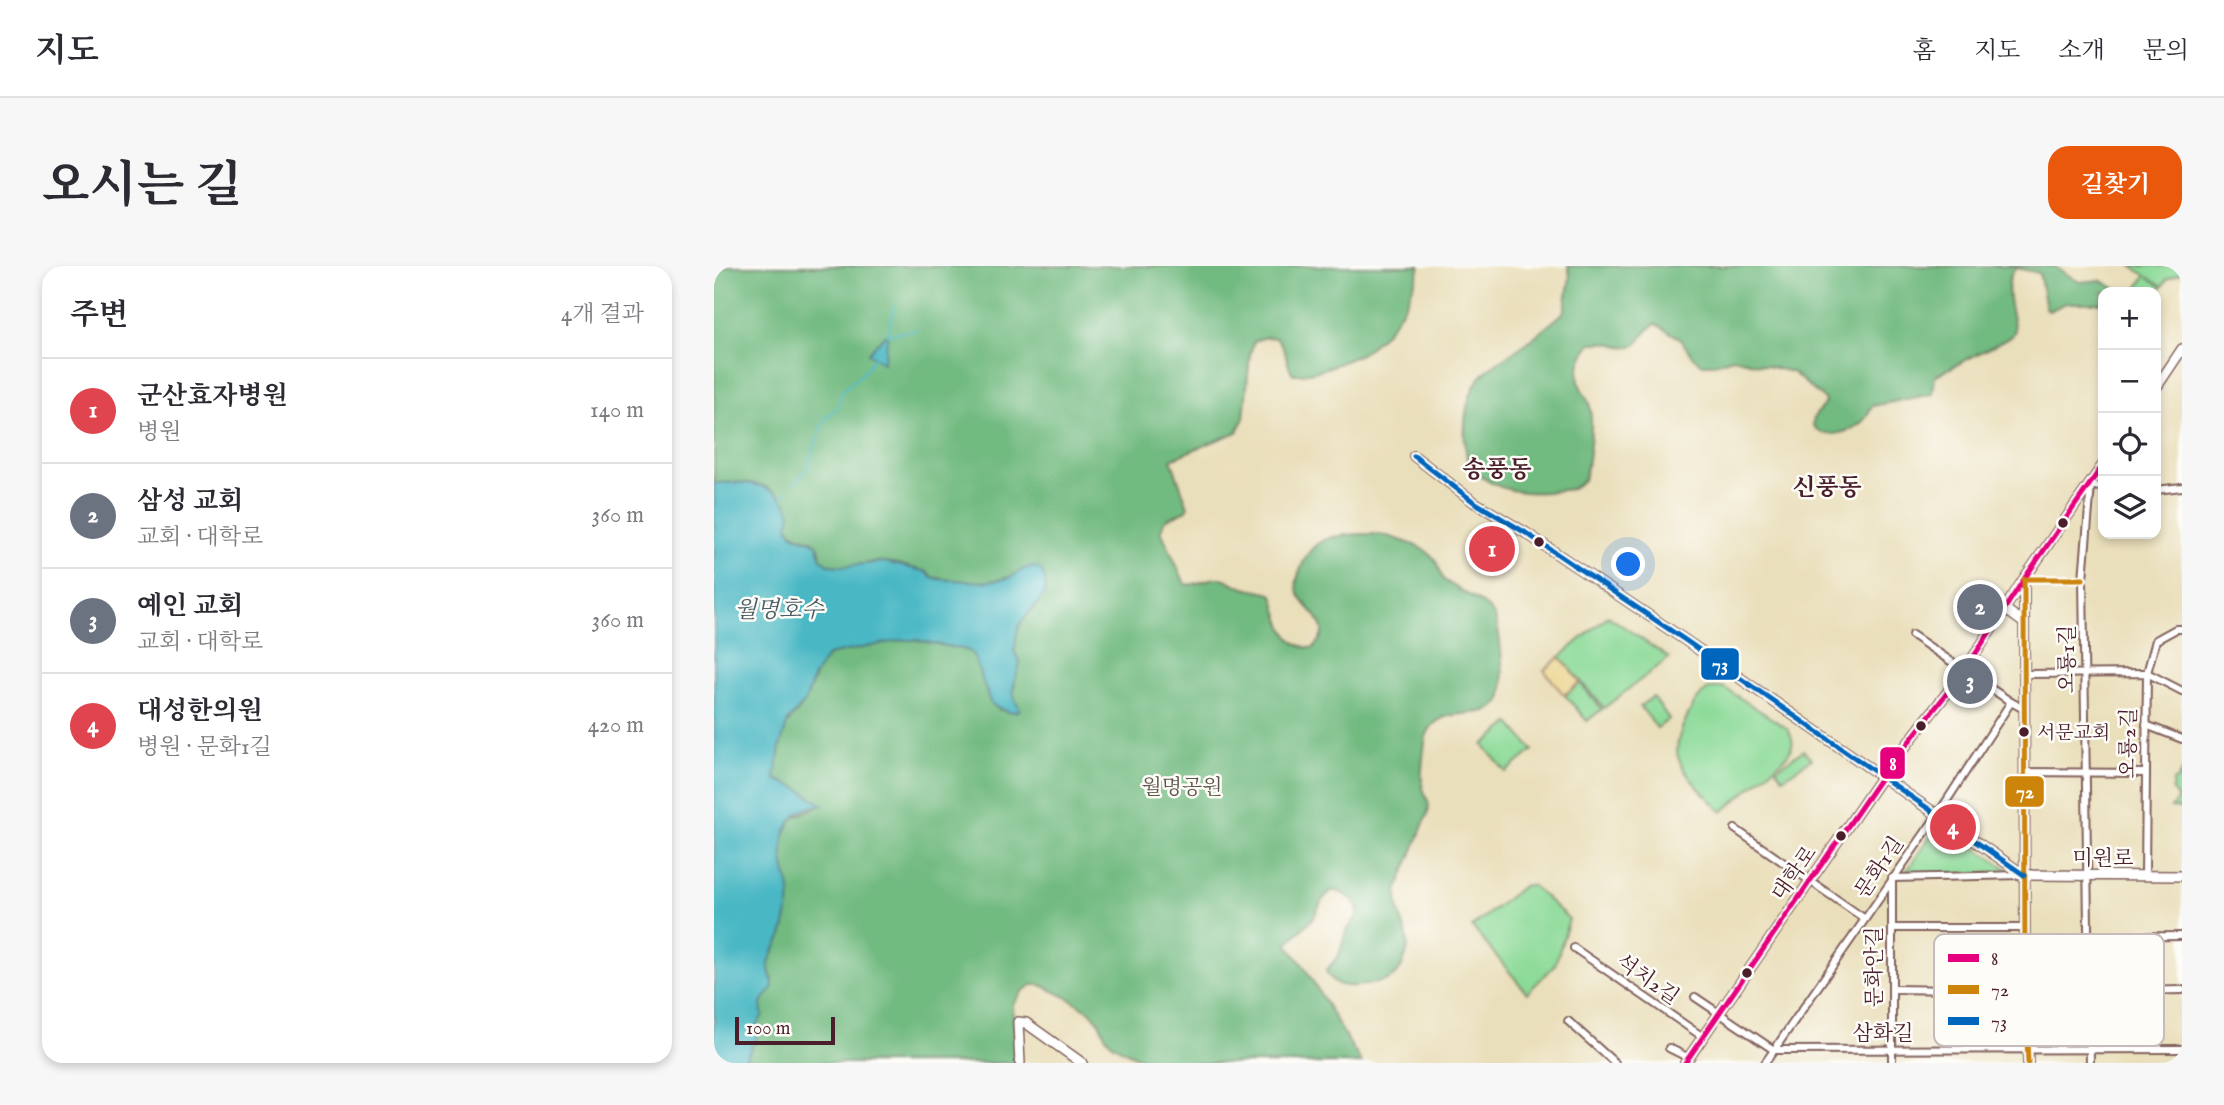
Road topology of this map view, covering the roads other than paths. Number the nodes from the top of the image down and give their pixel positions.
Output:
1 (2182, 349) edge
2 (2161, 380) edge
3 (1414, 456) dead end
4 (2098, 474) edge
5 (2091, 485) junction
6 (2098, 487) edge
7 (2182, 487) edge
8 (2161, 489) edge
9 (2024, 579) junction
10 (2083, 579) junction
11 (2001, 614) junction
12 (2024, 623) junction
13 (2182, 629) edge
14 (1912, 635) dead end
15 (1965, 670) junction
16 (2147, 673) junction
17 (2025, 674) junction
18 (2084, 674) junction
19 (2182, 691) edge
20 (2011, 702) junction
21 (2024, 709) junction
22 (2146, 725) junction
23 (2182, 739) edge
24 (2086, 771) junction
25 (2024, 772) junction
26 (2145, 773) junction
27 (1883, 775) junction
28 (1938, 814) junction
29 (1735, 829) dead end
30 (2024, 875) junction
31 (2145, 875) junction
32 (2088, 876) junction
33 (2182, 876) edge
34 (1892, 878) junction
35 (1810, 881) junction
36 (1865, 919) junction
37 (1892, 928) junction
38 (2024, 928) junction
39 (2024, 934) edge
40 (2088, 934) edge
41 (2164, 936) edge
42 (2182, 936) edge
43 (1574, 948) dead end
44 (1892, 989) junction
45 (1934, 989) edge
46 (2164, 990) edge
47 (2182, 990) edge
48 (1695, 997) dead end
49 (1720, 1013) junction
50 (1567, 1021) dead end
51 (1703, 1037) junction
52 (2028, 1046) edge
53 (2089, 1046) edge
54 (1669, 1048) dead end
55 (2089, 1049) junction
56 (2182, 1049) edge
57 (1774, 1050) junction
58 (1891, 1050) junction
59 (2028, 1050) junction
60 (1687, 1060) edge
61 (1020, 1063) edge
62 (1082, 1063) edge
63 (1615, 1063) edge
64 (1765, 1063) edge
65 (1892, 1063) edge
66 (2028, 1063) edge
67 (2090, 1063) edge

1 - 2 street
3 - 27 street
4 - 5 street, 대학로
5 - 6 street
5 - 9 street, 대학로
5 - 10 street, 오룡1길
7 - 8 street
9 - 10 street
9 - 11 street, 대학로
9 - 12 street
10 - 18 street, 오룡1길
11 - 12 street
11 - 15 street, 대학로
12 - 17 street
13 - 16 street, 오룡2길
14 - 15 street
15 - 20 street
15 - 27 street, 대학로
16 - 18 street
16 - 19 street
16 - 22 street, 오룡2길
17 - 18 street
17 - 21 street
18 - 24 street, 오룡1길
20 - 21 street
20 - 28 street, 문화1길
21 - 25 street
22 - 23 street
22 - 26 street, 오룡2길
24 - 25 street
24 - 26 street
24 - 32 street, 오룡1길
25 - 30 street
26 - 31 street, 오룡2길
27 - 28 street
27 - 35 street, 대학로
28 - 30 street
28 - 34 street, 문화1길
29 - 35 street
30 - 32 street, 미원로
30 - 34 street
30 - 38 street
31 - 32 street, 미원로
31 - 33 street, 미원로
32 - 40 street, 오룡1길
34 - 36 street, 문화1길
34 - 37 street, 문화안길
35 - 36 street
35 - 49 street, 대학로
36 - 57 street, 문화1길
37 - 38 street
37 - 44 street, 문화안길
38 - 39 street
41 - 42 street
43 - 51 street, 석치2길
44 - 45 street
44 - 58 street, 문화안길
46 - 47 street
48 - 49 street
49 - 51 street, 대학로
49 - 57 street
50 - 63 street
51 - 60 street, 대학로
52 - 59 street
53 - 55 street, 오룡1길
54 - 60 street
55 - 56 street, 삼화길
55 - 59 street, 삼화길
55 - 67 street, 오룡1길
57 - 58 street, 삼화길
57 - 64 street, 문화1길
58 - 59 street, 삼화길
58 - 65 street, 문화안길
59 - 66 street
61 - 62 street

